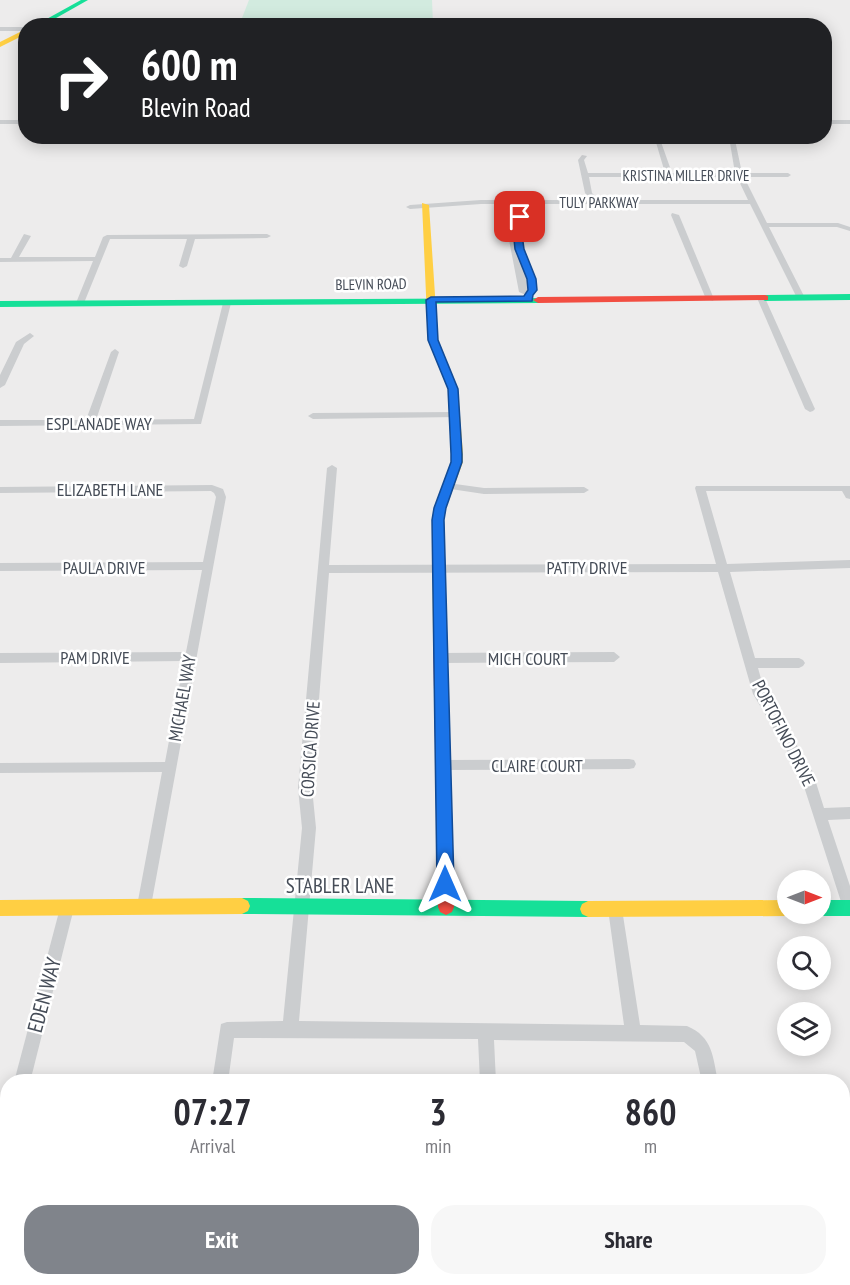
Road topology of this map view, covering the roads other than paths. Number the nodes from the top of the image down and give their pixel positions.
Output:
1 (85, 0) edge
2 (52, 18) edge
3 (0, 29) edge
4 (18, 30) edge
5 (18, 35) edge
6 (0, 45) edge
7 (0, 122) edge
8 (18, 122) edge
9 (832, 122) edge
10 (850, 122) edge
11 (658, 144) edge
12 (733, 144) edge
13 (584, 156) dead end
14 (585, 175) junction
15 (669, 175) junction
16 (739, 175) junction
17 (788, 175) dead end
18 (589, 193) junction
19 (583, 202) junction
20 (597, 202) junction
21 (752, 202) junction
22 (425, 205) junction
23 (410, 207) dead end
24 (675, 216) dead end
25 (513, 219) dead end
26 (764, 225) junction
27 (850, 229) edge
28 (27, 236) dead end
29 (267, 236) dead end
30 (192, 237) junction
31 (98, 259) junction
32 (0, 260) edge
33 (14, 260) junction
34 (183, 267) dead end
35 (529, 297) junction
36 (850, 297) edge
37 (760, 298) junction
38 (801, 298) junction
39 (710, 299) junction
40 (431, 300) junction
41 (80, 303) junction
42 (227, 303) junction
43 (0, 304) edge
44 (30, 336) dead end
45 (115, 352) dead end
46 (0, 385) edge
47 (810, 409) dead end
48 (455, 415) junction
49 (313, 416) dead end
50 (0, 423) edge
51 (90, 423) junction
52 (332, 468) dead end
53 (448, 486) junction
54 (0, 490) edge
55 (584, 490) dead end
56 (219, 491) joint
57 (850, 496) edge
58 (850, 564) edge
59 (208, 566) junction
60 (0, 567) edge
61 (440, 567) junction
62 (724, 568) junction
63 (324, 569) junction
64 (190, 656) junction
65 (0, 657) edge
66 (614, 657) dead end
67 (442, 658) junction
68 (750, 663) junction
69 (799, 663) dead end
70 (629, 764) dead end
71 (444, 765) junction
72 (169, 767) junction
73 (0, 768) edge
74 (850, 813) edge
75 (819, 814) junction
76 (144, 906) junction
77 (302, 906) junction
78 (446, 907) junction
79 (0, 908) edge
80 (67, 908) junction
81 (777, 908) edge
82 (831, 908) edge
83 (850, 908) edge
84 (615, 909) junction
85 (290, 1029) junction
86 (486, 1032) junction
87 (633, 1032) junction
88 (24, 1074) edge
89 (221, 1074) edge
90 (488, 1074) edge
91 (708, 1074) edge

1 - 2 street
3 - 4 street
5 - 6 street
7 - 8 street
9 - 10 street
11 - 15 street
12 - 16 street
13 - 14 street
14 - 15 street, KRISTINA MILLER DRIVE
14 - 18 street
15 - 16 street, KRISTINA MILLER DRIVE
16 - 17 street, KRISTINA MILLER DRIVE
16 - 21 street
18 - 19 street
18 - 20 street
19 - 20 street, TULY PARKWAY
19 - 22 street, TULY PARKWAY
20 - 21 street, TULY PARKWAY
21 - 26 street
22 - 23 street, TULY PARKWAY
22 - 40 street
24 - 39 street
25 - 35 street
26 - 27 street
26 - 38 street
28 - 33 street
29 - 30 street
30 - 31 street
30 - 34 street
31 - 33 street
31 - 41 street
32 - 33 street
35 - 39 street, BLEVIN ROAD
35 - 40 street, BLEVIN ROAD
36 - 38 street, BLEVIN ROAD
37 - 38 street, BLEVIN ROAD
37 - 39 street, BLEVIN ROAD
37 - 47 street
40 - 42 street, BLEVIN ROAD
40 - 48 street
41 - 42 street, BLEVIN ROAD
41 - 43 street, BLEVIN ROAD
42 - 51 street, ESPLANADE WAY
44 - 46 street
45 - 51 street
48 - 49 street
48 - 53 street
50 - 51 street, ESPLANADE WAY
52 - 63 street, CORSICA DRIVE
53 - 55 street
53 - 61 street
54 - 56 street, ELIZABETH LANE
56 - 59 street, MICHAEL WAY
57 - 62 street, PORTOFINO DRIVE
58 - 62 street, PATTY DRIVE
59 - 60 street, PAULA DRIVE
59 - 64 street, MICHAEL WAY
61 - 62 street, PATTY DRIVE
61 - 63 street, PATTY DRIVE
61 - 67 street
62 - 68 street, PORTOFINO DRIVE
63 - 77 street, CORSICA DRIVE
64 - 65 street, PAM DRIVE
64 - 72 street, MICHAEL WAY
66 - 67 street, MICH COURT
67 - 71 street
68 - 69 street
68 - 75 street, PORTOFINO DRIVE
70 - 71 street, CLAIRE COURT
71 - 78 street
72 - 73 street
72 - 76 street, MICHAEL WAY
74 - 75 street
75 - 83 street, PORTOFINO DRIVE
76 - 77 street, STABLER LANE
76 - 80 street, STABLER LANE
77 - 78 street, STABLER LANE
77 - 85 street, CORSICA DRIVE
78 - 84 street, STABLER LANE
79 - 80 street, STABLER LANE
80 - 88 street, EDEN WAY
81 - 84 street, STABLER LANE
82 - 83 street
84 - 87 street
85 - 86 street
85 - 89 street
86 - 87 street
86 - 90 street
87 - 91 street

